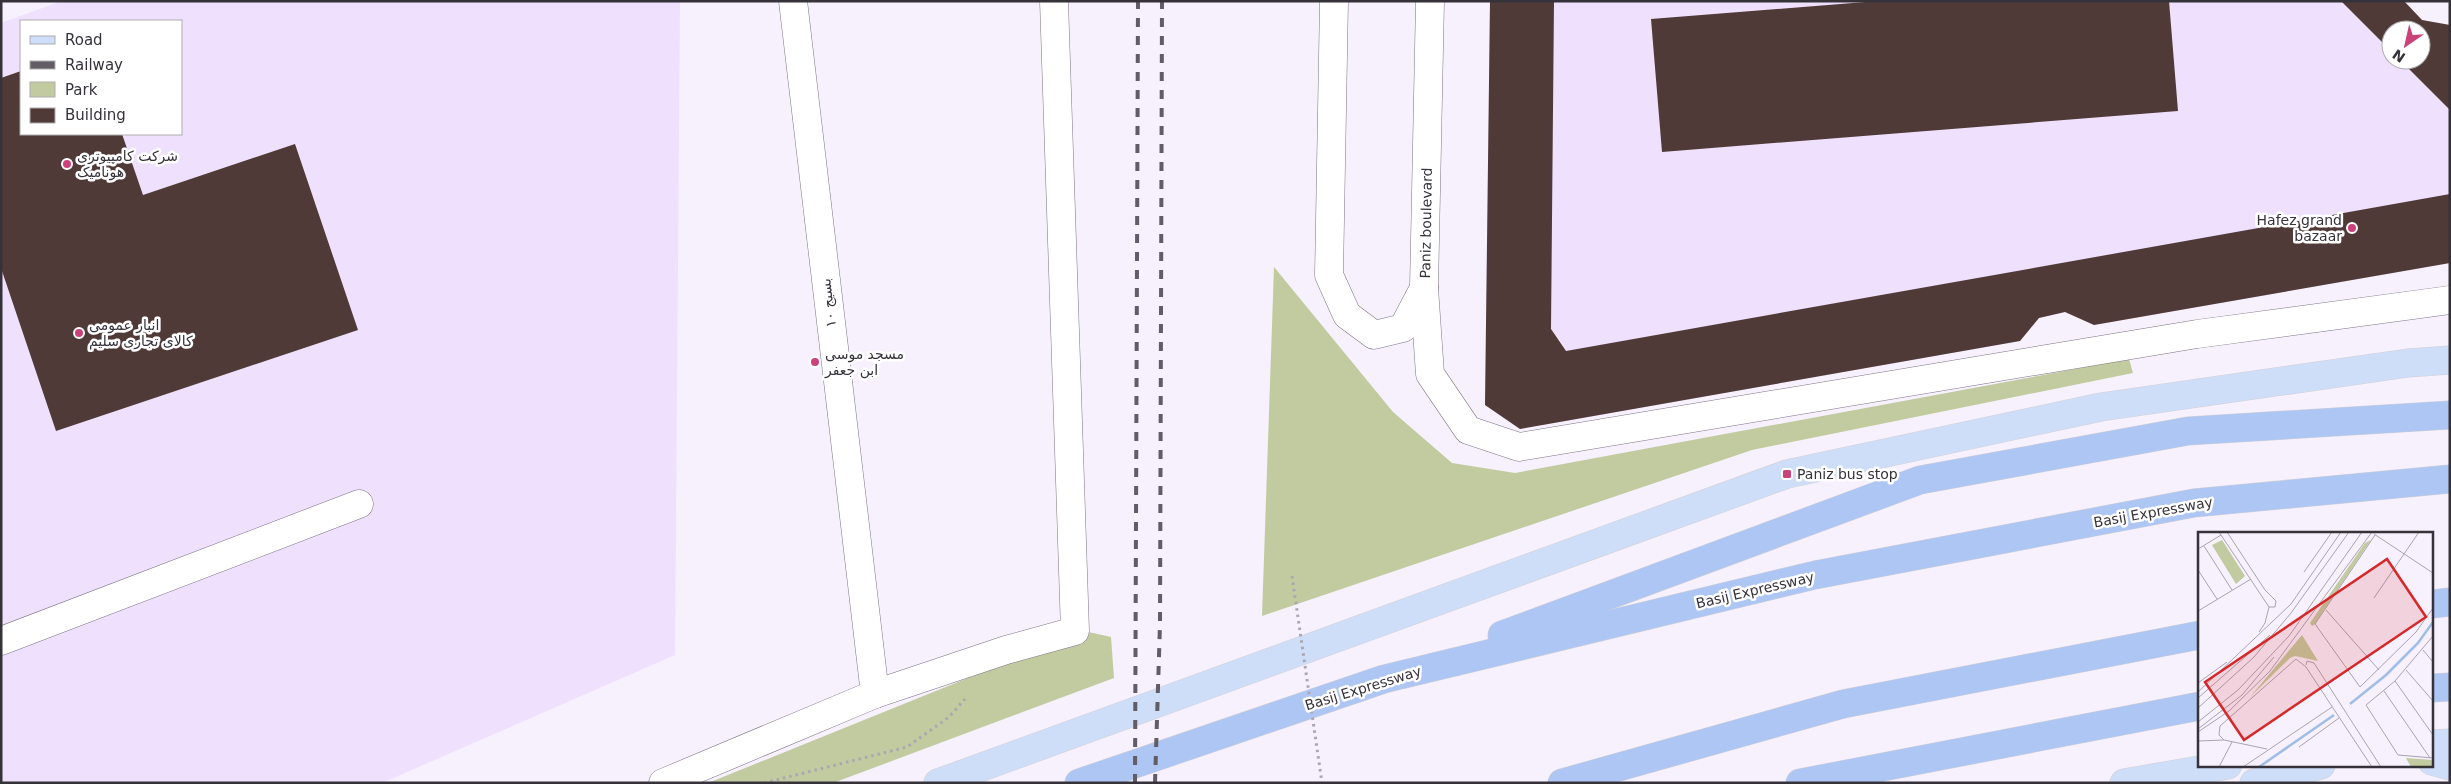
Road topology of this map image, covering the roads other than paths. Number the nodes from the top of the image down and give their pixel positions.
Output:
1 (793, 1) edge
2 (1054, 1) edge
3 (1334, 1) edge
4 (1430, 1) edge
5 (1424, 288) junction
6 (2450, 300) edge
7 (2450, 360) edge
8 (2450, 415) edge
9 (2450, 479) edge
10 (359, 504) dead end
11 (2450, 602) edge
12 (2434, 604) edge
13 (2198, 635) edge
14 (1, 641) edge
15 (1384, 679) junction
16 (2450, 687) edge
17 (2434, 688) edge
18 (875, 694) junction
19 (2198, 706) edge
20 (2450, 743) edge
21 (2434, 744) edge
22 (2434, 762) edge
23 (2222, 766) edge
24 (2317, 766) edge
25 (2450, 766) edge
26 (664, 783) edge
27 (938, 783) edge
28 (1079, 783) edge
29 (1562, 783) edge
30 (1800, 783) edge
31 (2124, 783) edge
32 (2254, 783) edge

1 - 18 street, بسیج ۱۰
2 - 18 street
3 - 5 street, Paniz boulevard
4 - 5 street, Paniz boulevard
5 - 6 street
7 - 27 main road
8 - 15 highway
9 - 15 highway, Basij Expressway
10 - 14 street
11 - 12 highway
13 - 29 highway
15 - 28 highway, Basij Expressway
16 - 17 highway
18 - 26 street
19 - 30 highway
20 - 21 main road
22 - 25 main road
23 - 31 main road
24 - 32 main road

